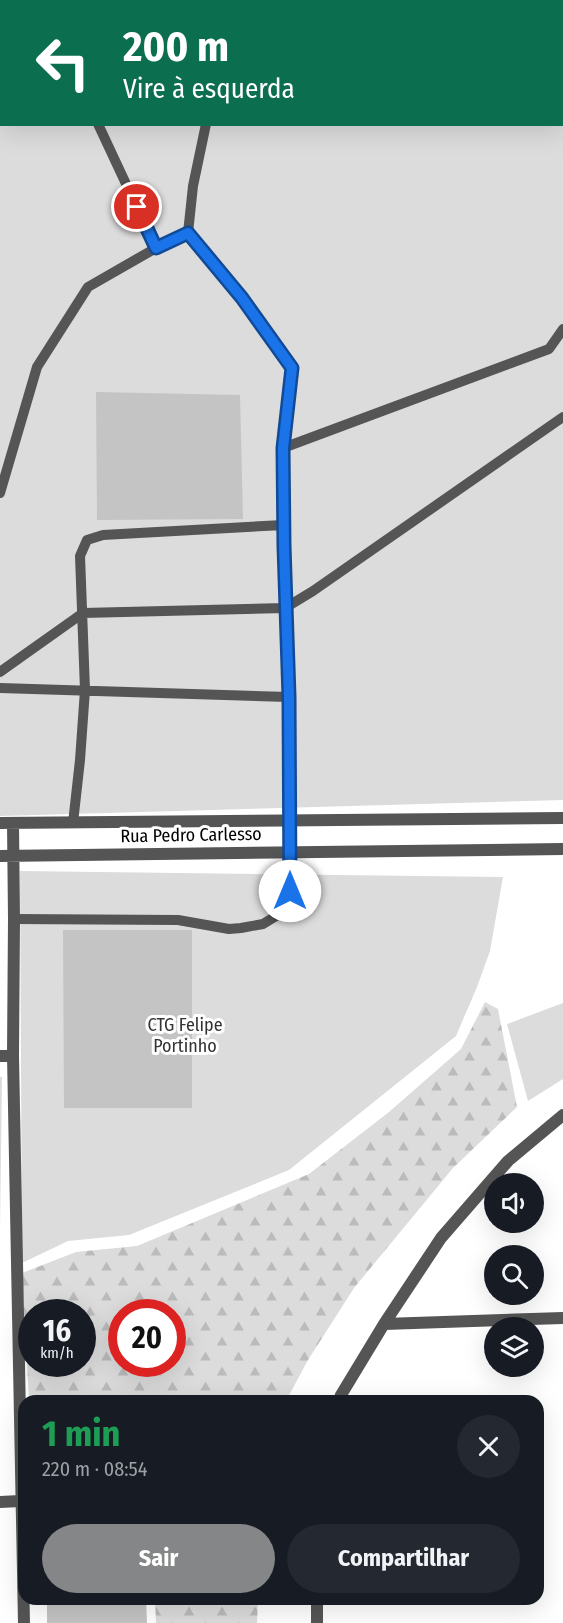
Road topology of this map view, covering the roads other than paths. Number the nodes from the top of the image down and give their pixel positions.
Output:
1 (99, 126) edge
2 (206, 126) edge
3 (188, 233) junction
4 (156, 248) junction
5 (563, 328) edge
6 (563, 417) edge
7 (283, 448) junction
8 (0, 494) edge
9 (283, 525) junction
10 (285, 608) junction
11 (82, 613) junction
12 (0, 672) edge
13 (0, 688) edge
14 (85, 690) junction
15 (289, 697) junction
16 (563, 818) edge
17 (290, 820) junction
18 (0, 823) edge
19 (13, 823) junction
20 (73, 823) junction
21 (563, 849) edge
22 (290, 851) junction
23 (14, 855) junction
24 (0, 856) edge
25 (14, 919) junction
26 (6, 1056) edge
27 (563, 1115) edge
28 (563, 1318) edge
29 (384, 1324) junction
30 (341, 1395) edge
31 (18, 1437) edge
32 (18, 1501) edge
33 (0, 1502) edge
34 (23, 1605) edge
35 (316, 1605) edge
36 (24, 1623) edge
37 (316, 1623) edge

1 - 4 lane
2 - 3 lane
3 - 4 lane
3 - 7 lane
4 - 8 lane
5 - 7 lane
6 - 10 lane
7 - 9 lane
9 - 10 lane
9 - 11 lane
10 - 11 lane
10 - 15 lane
11 - 12 lane
11 - 14 lane
13 - 14 lane
14 - 15 lane
14 - 20 lane
15 - 17 lane
16 - 17 street, Rua Pedro Carlesso
17 - 20 street, Rua Pedro Carlesso
17 - 22 lane
18 - 19 street, Rua Pedro Carlesso
19 - 20 street, Rua Pedro Carlesso
19 - 23 street
21 - 22 street, Rua Pedro Carlesso
22 - 23 street, Rua Pedro Carlesso
22 - 25 lane
23 - 24 street, Rua Pedro Carlesso
23 - 25 street
25 - 26 street
26 - 31 street
27 - 29 street
28 - 29 street
29 - 30 street
32 - 33 street
34 - 36 street
35 - 37 street

